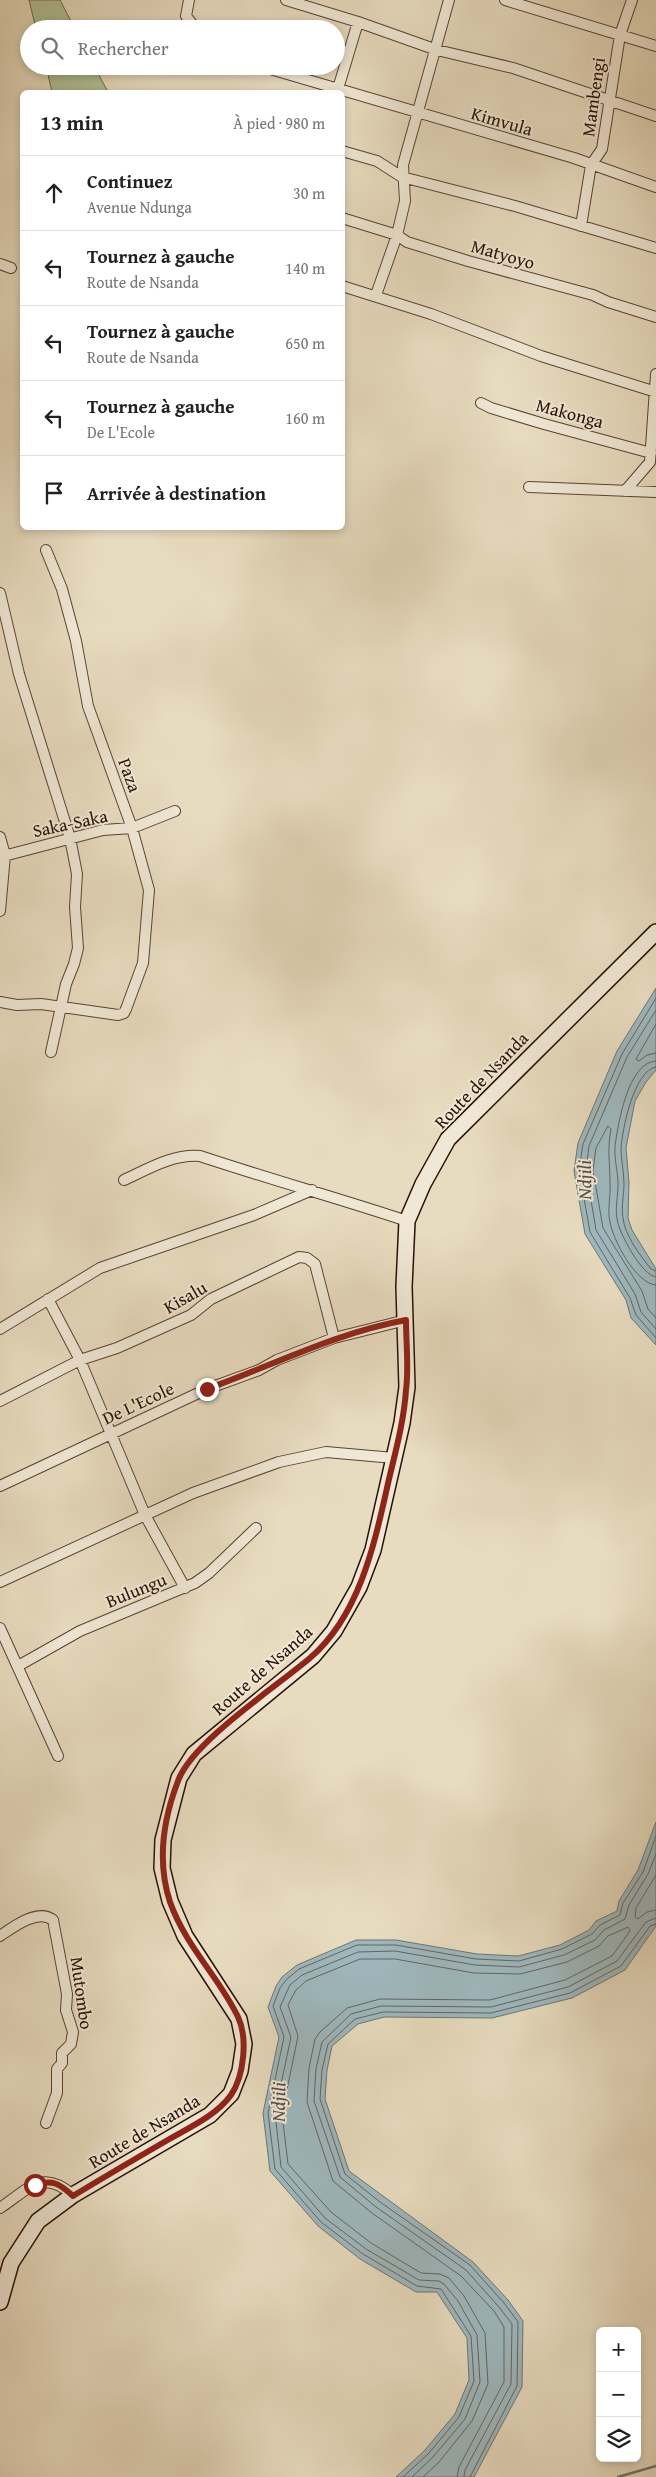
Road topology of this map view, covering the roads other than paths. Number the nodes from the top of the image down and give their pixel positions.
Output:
1 (189, 0) edge
2 (286, 0) edge
3 (449, 0) edge
4 (505, 0) edge
5 (632, 0) edge
6 (189, 20) edge
7 (358, 22) junction
8 (620, 35) junction
9 (656, 46) edge
10 (436, 50) junction
11 (345, 67) edge
12 (288, 75) edge
13 (343, 75) edge
14 (335, 90) edge
15 (338, 90) edge
16 (345, 93) edge
17 (609, 99) junction
18 (420, 114) junction
19 (656, 116) edge
20 (345, 153) edge
21 (591, 165) junction
22 (402, 177) junction
23 (656, 187) edge
24 (345, 219) edge
25 (581, 226) junction
26 (398, 235) junction
27 (656, 248) edge
28 (0, 264) edge
29 (12, 268) dead end
30 (345, 287) edge
31 (376, 295) junction
32 (656, 317) edge
33 (656, 374) edge
34 (655, 392) edge
35 (481, 403) dead end
36 (652, 459) edge
37 (529, 487) dead end
38 (625, 491) junction
39 (656, 492) edge
40 (46, 550) dead end
41 (0, 593) edge
42 (175, 811) dead end
43 (132, 828) junction
44 (0, 837) edge
45 (70, 838) junction
46 (3, 856) edge
47 (0, 911) edge
48 (656, 932) edge
49 (0, 1002) edge
50 (62, 1007) junction
51 (51, 1052) dead end
52 (124, 1180) dead end
53 (312, 1190) junction
54 (407, 1221) junction
55 (48, 1299) junction
56 (406, 1320) junction
57 (0, 1329) edge
58 (334, 1338) junction
59 (80, 1360) junction
60 (0, 1401) edge
61 (110, 1434) junction
62 (394, 1458) junction
63 (0, 1486) edge
64 (145, 1515) junction
65 (256, 1528) dead end
66 (0, 1582) edge
67 (185, 1588) junction
68 (0, 1628) edge
69 (18, 1666) junction
70 (58, 1756) dead end
71 (0, 1936) edge
72 (46, 2123) dead end
73 (73, 2196) junction
74 (0, 2208) edge
75 (0, 2302) edge

1 - 6 street
2 - 7 street
3 - 10 street
4 - 8 street
5 - 8 street, Mambengi
7 - 10 street
7 - 11 street
8 - 9 street
8 - 17 street, Mambengi
10 - 17 street
10 - 18 street
12 - 14 street, Kimvula
13 - 15 street
16 - 18 street, Kimvula
17 - 19 street
17 - 21 street, Mambengi
18 - 21 street, Kimvula
18 - 22 street
20 - 22 street
21 - 23 street, Kimvula
21 - 25 street, Mambengi
22 - 25 street
22 - 26 street
24 - 26 street, Matyoyo
25 - 27 street
26 - 31 street
26 - 32 street, Matyoyo
28 - 29 street
30 - 31 street
31 - 34 street
33 - 34 street
34 - 36 street
35 - 36 street, Makonga
36 - 38 street
37 - 38 street
38 - 39 street
40 - 43 street, Paza
41 - 45 street
42 - 43 street, Saka-Saka
43 - 45 street, Saka-Saka
43 - 50 street, Paza
44 - 46 street
45 - 46 street, Saka-Saka
45 - 50 street
46 - 47 street
48 - 54 street, Route de Nsanda
49 - 50 street
50 - 51 street
52 - 53 street
53 - 54 street
53 - 55 street
54 - 56 street, Route de Nsanda
55 - 57 street
55 - 59 street
56 - 58 street, De L'Ecole
56 - 62 street, Route de Nsanda
58 - 59 street, Kisalu
58 - 61 street, De L'Ecole
59 - 60 street, Kisalu
59 - 61 street
61 - 63 street, De L'Ecole
61 - 64 street
62 - 64 street
62 - 73 street, Route de Nsanda
64 - 66 street
64 - 67 street
65 - 67 street, Bulungu
67 - 69 street, Bulungu
68 - 69 street
69 - 70 street
71 - 72 street, Mutombo
73 - 74 street
73 - 75 street, Route de Nsanda

